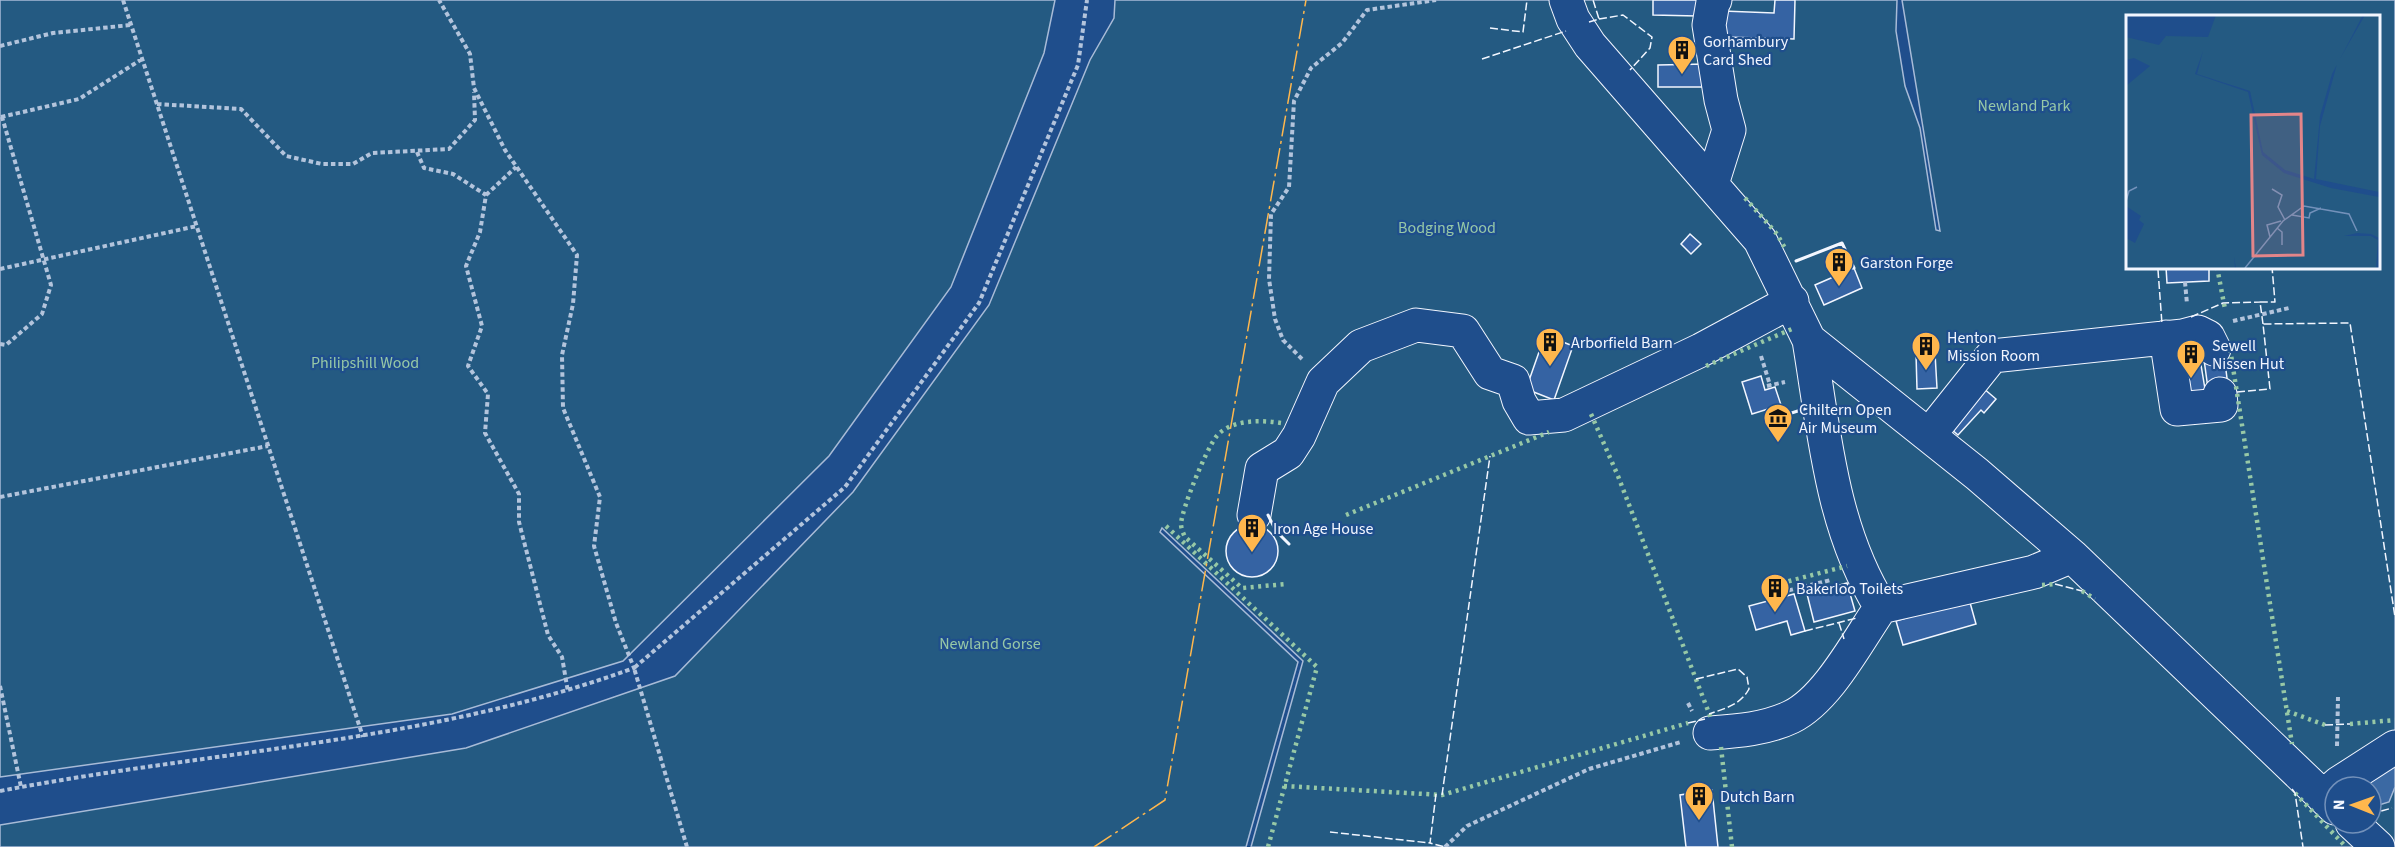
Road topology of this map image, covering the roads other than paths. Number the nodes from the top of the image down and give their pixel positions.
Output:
1 (1566, 0) edge
2 (1715, 0) edge
3 (1712, 184) junction
4 (1792, 301) junction
5 (1809, 340) junction
6 (2220, 394) dead end
7 (1929, 435) junction
8 (1254, 515) dead end
9 (2072, 556) junction
10 (1881, 607) junction
11 (1710, 733) road end
12 (2395, 747) edge
13 (2359, 775) edge
14 (2323, 788) edge
15 (2365, 835) edge
16 (2378, 847) edge

1 - 3 lane
2 - 3 lane
3 - 4 lane
4 - 5 lane
4 - 8 lane
5 - 7 lane
5 - 10 lane
6 - 7 lane
7 - 9 lane
9 - 10 lane
9 - 14 lane
10 - 11 lane
12 - 13 lane
15 - 16 lane

